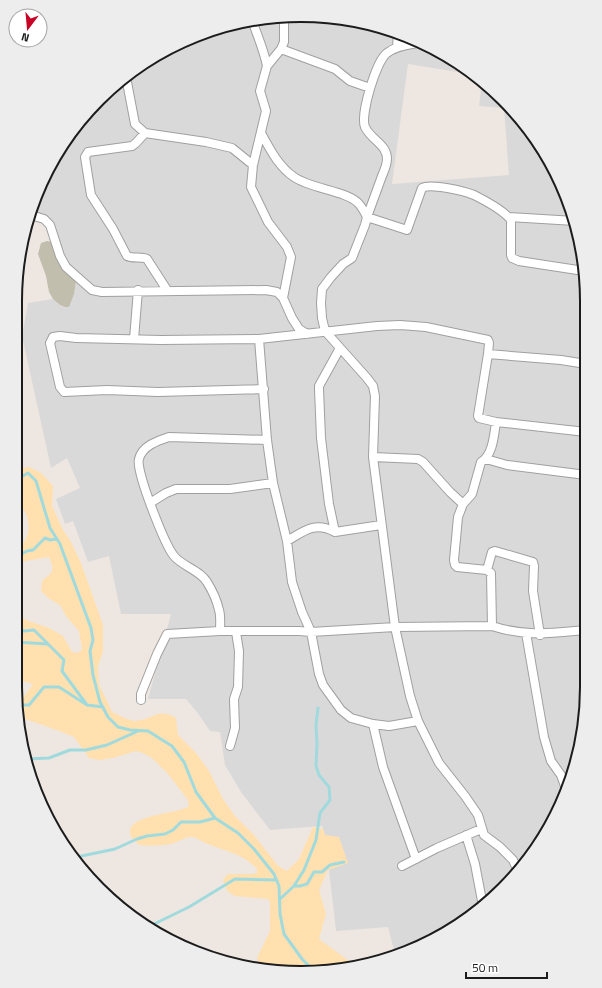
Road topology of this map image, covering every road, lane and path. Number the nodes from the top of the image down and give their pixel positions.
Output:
1 (284, 23) edge
2 (254, 26) edge
3 (398, 39) edge
4 (411, 44) edge
5 (398, 47) junction
6 (281, 49) junction
7 (267, 66) junction
8 (127, 83) edge
9 (370, 88) junction
10 (145, 133) junction
11 (261, 133) junction
12 (253, 165) junction
13 (35, 217) edge
14 (367, 217) junction
15 (509, 217) junction
16 (568, 221) edge
17 (578, 270) edge
18 (138, 290) junction
19 (167, 290) junction
20 (283, 298) junction
21 (325, 331) junction
22 (306, 334) junction
23 (134, 339) junction
24 (259, 339) junction
25 (340, 348) junction
26 (488, 354) junction
27 (580, 363) edge
28 (264, 389) junction
29 (496, 422) junction
30 (580, 431) edge
31 (267, 440) junction
32 (373, 457) junction
33 (486, 459) junction
34 (580, 474) edge
35 (273, 483) junction
36 (150, 503) junction
37 (463, 504) junction
38 (381, 525) junction
39 (335, 532) junction
40 (287, 541) junction
41 (487, 570) junction
42 (492, 626) junction
43 (395, 627) junction
44 (580, 630) edge
45 (220, 631) junction
46 (236, 632) junction
47 (310, 632) junction
48 (526, 634) junction
49 (540, 634) junction
50 (141, 700) dead end
51 (418, 721) junction
52 (373, 724) junction
53 (230, 746) dead end
54 (563, 782) edge
55 (481, 829) junction
56 (466, 835) junction
57 (416, 859) junction
58 (402, 866) dead end
59 (515, 866) edge
60 (482, 900) edge

1 - 6 street
2 - 7 street
3 - 5 street
4 - 5 street
5 - 9 street
6 - 7 street
6 - 9 street
7 - 11 street
8 - 10 street
9 - 14 street
10 - 12 street
10 - 19 street
11 - 12 street
11 - 14 street
12 - 20 street
13 - 18 street
14 - 15 street
14 - 21 street
15 - 16 street
15 - 17 street
18 - 19 street
18 - 23 street
19 - 20 street
20 - 22 street
21 - 22 street
21 - 25 street
21 - 26 street
22 - 24 street
23 - 24 street
23 - 28 street
24 - 28 street
25 - 32 street
25 - 39 street
26 - 27 street
26 - 29 street
28 - 31 street
29 - 30 street
29 - 33 street
31 - 35 street
31 - 36 street
32 - 37 street
32 - 38 street
33 - 34 street
33 - 37 street
35 - 36 street
35 - 40 street
36 - 45 street
37 - 41 street
38 - 39 street
38 - 43 street
39 - 40 street
40 - 47 street
41 - 42 street
41 - 49 street
42 - 43 street
42 - 48 street
43 - 47 street
43 - 51 street
44 - 49 street
45 - 46 street
45 - 50 street
46 - 47 street
46 - 53 street
47 - 52 street
48 - 49 street
48 - 54 street
51 - 52 street
51 - 55 street
52 - 57 street
55 - 56 street
55 - 59 street
56 - 57 street
56 - 60 street
57 - 58 street

